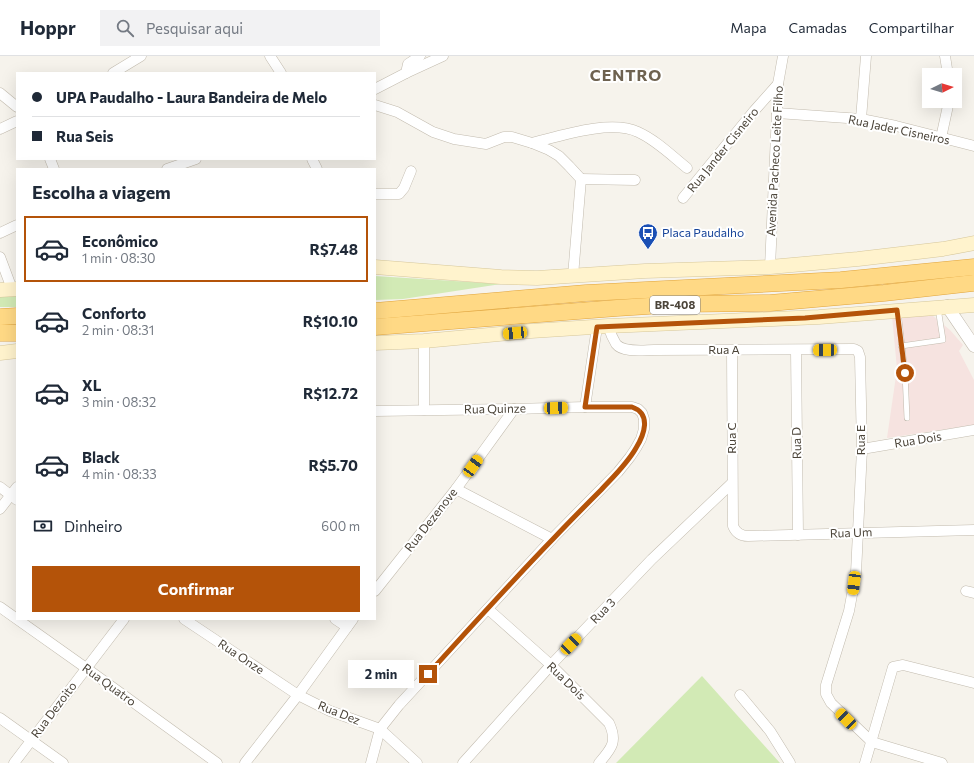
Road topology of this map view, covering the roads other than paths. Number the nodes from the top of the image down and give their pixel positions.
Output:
1 (141, 56) edge
2 (270, 56) edge
3 (420, 56) edge
4 (443, 56) edge
5 (782, 56) edge
6 (866, 56) edge
7 (945, 56) edge
8 (947, 68) edge
9 (115, 72) edge
10 (281, 72) edge
11 (406, 73) junction
12 (778, 84) junction
13 (376, 88) edge
14 (0, 93) edge
15 (376, 105) edge
16 (16, 106) edge
17 (947, 108) edge
18 (777, 113) junction
19 (861, 119) junction
20 (16, 121) edge
21 (0, 129) edge
22 (941, 138) junction
23 (532, 143) junction
24 (974, 146) edge
25 (193, 160) edge
26 (170, 168) edge
27 (687, 168) dead end
28 (411, 171) dead end
29 (581, 179) junction
30 (635, 180) dead end
31 (376, 194) edge
32 (683, 198) dead end
33 (16, 225) edge
34 (0, 233) edge
35 (974, 243) edge
36 (0, 257) edge
37 (376, 267) edge
38 (770, 267) junction
39 (974, 267) edge
40 (573, 276) junction
41 (974, 283) edge
42 (10, 289) edge
43 (974, 305) edge
44 (942, 306) junction
45 (897, 310) junction
46 (376, 311) edge
47 (16, 316) edge
48 (0, 317) edge
49 (602, 326) junction
50 (376, 328) edge
51 (0, 333) edge
52 (16, 333) edge
53 (424, 341) junction
54 (376, 343) edge
55 (901, 346) junction
56 (974, 346) edge
57 (854, 349) joint
58 (732, 350) junction
59 (796, 350) junction
60 (16, 352) edge
61 (0, 353) edge
62 (585, 407) junction
63 (514, 409) junction
64 (424, 410) junction
65 (376, 411) edge
66 (907, 418) dead end
67 (974, 430) edge
68 (862, 449) junction
69 (732, 483) junction
70 (0, 487) edge
71 (456, 489) junction
72 (15, 494) edge
73 (0, 509) edge
74 (733, 526) joint
75 (974, 530) edge
76 (857, 533) junction
77 (798, 535) junction
78 (552, 539) junction
79 (376, 590) edge
80 (0, 607) edge
81 (488, 609) junction
82 (16, 618) edge
83 (18, 620) edge
84 (123, 620) edge
85 (186, 620) edge
86 (339, 620) edge
87 (350, 623) edge
88 (551, 665) junction
89 (86, 668) junction
90 (974, 683) edge
91 (298, 695) junction
92 (740, 695) dead end
93 (0, 718) edge
94 (380, 729) junction
95 (31, 740) junction
96 (872, 742) junction
97 (14, 763) edge
98 (63, 763) edge
99 (216, 763) edge
100 (245, 763) edge
101 (371, 763) edge
102 (417, 763) edge
103 (463, 763) edge
104 (599, 763) edge
105 (790, 763) edge
106 (865, 763) edge
107 (942, 763) edge

1 - 9 street
2 - 10 street
3 - 11 street
4 - 11 street
5 - 12 street, Avenida Pacheco Leite Filho
6 - 19 street
7 - 8 street
11 - 13 street
12 - 18 street, Avenida Pacheco Leite Filho
12 - 32 street, Rua Jander Cisneiro
14 - 16 street
15 - 23 street
17 - 22 street
18 - 19 street, Rua Jader Cisneiros
18 - 38 street, Avenida Pacheco Leite Filho
19 - 22 street, Rua Jader Cisneiros
20 - 21 street
22 - 24 street, Rua Jader Cisneiros
23 - 27 street
23 - 29 street
25 - 26 street
28 - 31 street
29 - 30 street
29 - 40 street
33 - 34 street
35 - 38 main road
36 - 42 street
37 - 40 main road
38 - 40 main road
39 - 46 highway, BR-408
41 - 50 highway, BR-408
43 - 44 main road
44 - 45 main road
44 - 55 lane
44 - 56 street
45 - 49 main road
45 - 55 lane
47 - 48 highway
49 - 53 main road
49 - 58 street, Rua A
49 - 62 street
51 - 52 highway
53 - 54 main road
53 - 64 street
55 - 66 lane
57 - 59 street, Rua A
57 - 68 street, Rua E
58 - 59 street, Rua A
58 - 69 street, Rua C
59 - 77 street, Rua D
60 - 61 main road
62 - 63 street, Rua Quinze
62 - 78 street, Rua Quinze
63 - 64 street, Rua Quinze
63 - 71 street, Rua Dezenove
64 - 65 street, Rua Quinze
67 - 68 street, Rua Dois
68 - 76 street, Rua E
69 - 74 street, Rua C
69 - 88 street, Rua 3
70 - 72 street
71 - 78 street
71 - 79 street, Rua Dezenove
72 - 73 street
74 - 77 street, Rua Um
75 - 76 street, Rua Um
76 - 77 street, Rua Um
76 - 96 street, Rua E
78 - 81 street
80 - 82 street, Rua Quatro
81 - 88 street, Rua Dois
81 - 94 street
83 - 89 street, Rua Quatro
84 - 89 street, Rua Dezoito
85 - 91 street, Rua Onze
86 - 87 street
87 - 91 street
88 - 103 street, Rua 3
88 - 104 street, Rua Dois
89 - 95 street, Rua Dezoito
89 - 99 street, Rua Quatro
90 - 96 street
91 - 94 street, Rua Dez
91 - 100 street
92 - 105 street
93 - 95 street
94 - 101 street
94 - 102 street
95 - 97 street, Rua Dezoito
95 - 98 street
96 - 106 street
96 - 107 street

